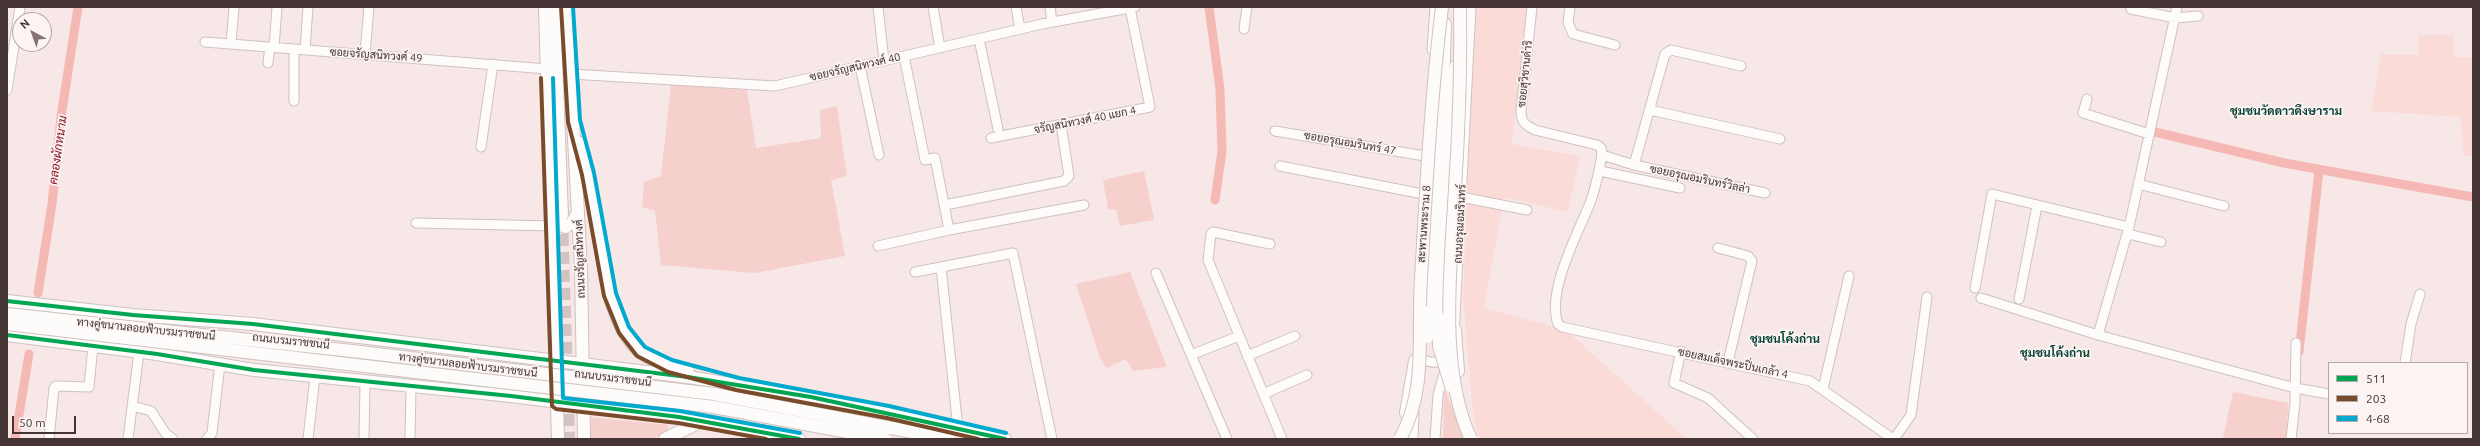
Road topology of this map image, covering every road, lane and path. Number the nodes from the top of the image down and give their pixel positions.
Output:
1 (20, 7) edge
2 (234, 7) edge
3 (277, 7) edge
4 (308, 7) edge
5 (369, 7) edge
6 (545, 7) edge
7 (554, 7) edge
8 (567, 7) edge
9 (878, 7) edge
10 (933, 7) edge
11 (1016, 7) edge
12 (1050, 7) edge
13 (1247, 7) edge
14 (1434, 7) edge
15 (1443, 7) edge
16 (1462, 7) edge
17 (1471, 7) edge
18 (1532, 7) edge
19 (1570, 7) edge
20 (2177, 7) edge
21 (1130, 8) edge
22 (2131, 9) dead end
23 (2198, 16) dead end
24 (2175, 18) junction
25 (1052, 22) junction
26 (1020, 29) junction
27 (1244, 29) dead end
28 (978, 39) junction
29 (205, 42) dead end
30 (231, 44) junction
31 (1615, 45) dead end
32 (272, 47) junction
33 (940, 48) junction
34 (294, 49) junction
35 (305, 50) junction
36 (365, 54) junction
37 (904, 56) junction
38 (884, 61) junction
39 (268, 63) dead end
40 (493, 64) junction
41 (860, 66) junction
42 (1741, 66) dead end
43 (547, 69) junction
44 (570, 74) junction
45 (1448, 87) junction
46 (7, 90) edge
47 (2087, 99) dead end
48 (294, 101) dead end
49 (1650, 110) junction
50 (574, 121) junction
51 (1061, 124) junction
52 (998, 129) dead end
53 (1275, 130) dead end
54 (2149, 134) junction
55 (991, 138) dead end
56 (1780, 139) dead end
57 (481, 147) dead end
58 (879, 155) dead end
59 (1602, 155) junction
60 (1425, 156) junction
61 (1634, 164) junction
62 (1280, 166) dead end
63 (1600, 171) junction
64 (2138, 184) junction
65 (1680, 188) dead end
66 (1765, 193) dead end
67 (1423, 194) junction
68 (1461, 197) junction
69 (945, 205) junction
70 (1084, 205) dead end
71 (2037, 206) junction
72 (2224, 206) dead end
73 (1527, 210) dead end
74 (578, 212) junction
75 (557, 214) junction
76 (416, 223) dead end
77 (553, 226) junction
78 (949, 230) junction
79 (2128, 230) junction
80 (2161, 242) dead end
81 (1270, 244) dead end
82 (878, 246) dead end
83 (1718, 248) dead end
84 (941, 267) junction
85 (914, 272) dead end
86 (1156, 273) dead end
87 (1849, 276) dead end
88 (1975, 288) dead end
89 (2420, 294) dead end
90 (1927, 297) dead end
91 (1981, 298) dead end
92 (2019, 298) dead end
93 (7, 301) edge
94 (7, 314) edge
95 (155, 317) junction
96 (7, 324) edge
97 (1455, 330) junction
98 (7, 335) edge
99 (2098, 335) junction
100 (1239, 336) junction
101 (1296, 336) dead end
102 (2296, 342) dead end
103 (93, 346) junction
104 (460, 349) junction
105 (1416, 351) junction
106 (1681, 351) junction
107 (139, 352) junction
108 (1450, 353) junction
109 (157, 354) junction
110 (517, 355) junction
111 (1191, 355) junction
112 (1247, 356) junction
113 (557, 360) junction
114 (1728, 362) junction
115 (2405, 362) edge
116 (583, 363) junction
117 (220, 364) junction
118 (1420, 374) junction
119 (1307, 375) dead end
120 (315, 376) junction
121 (688, 377) junction
122 (365, 382) junction
123 (738, 384) junction
124 (411, 386) junction
125 (2295, 388) junction
126 (1823, 389) junction
127 (457, 391) junction
128 (1263, 394) junction
129 (2328, 394) edge
130 (513, 396) junction
131 (557, 402) junction
132 (1457, 403) junction
133 (132, 406) junction
134 (584, 406) junction
135 (679, 417) junction
136 (702, 421) junction
137 (958, 429) junction
138 (975, 433) junction
139 (49, 439) edge
140 (128, 439) edge
141 (173, 439) edge
142 (207, 439) edge
143 (308, 439) edge
144 (364, 439) edge
145 (410, 439) edge
146 (558, 439) edge
147 (584, 439) edge
148 (664, 439) edge
149 (799, 439) edge
150 (862, 439) edge
151 (885, 439) edge
152 (949, 439) edge
153 (1005, 439) edge
154 (1052, 439) edge
155 (1227, 439) edge
156 (1282, 439) edge
157 (1396, 439) edge
158 (1400, 439) edge
159 (1413, 439) edge
160 (1435, 439) edge
161 (1471, 439) edge
162 (1477, 439) edge
163 (1753, 439) edge
164 (1894, 439) edge
165 (2291, 439) edge

1 - 46 street
2 - 30 street
3 - 32 street
4 - 35 street
5 - 36 street
6 - 43 main road, ถนนจรัญสนิทวงศ์
7 - 75 main road, ถนนจรัญสนิทวงศ์
8 - 44 main road, ถนนจรัญสนิทวงศ์
9 - 38 street
10 - 33 street
11 - 26 street
12 - 25 street
13 - 27 street
14 - 60 street
15 - 45 main road
15 - 118 main road, สะพานพระราม 8, bridge
16 - 45 main road
16 - 132 main road, bridge
17 - 68 street, ถนนอรุณอมรินทร์
18 - 59 street, ซอยสุวิชานดำริ
19 - 31 street
20 - 24 street
21 - 25 street, ซอยจรัญสนิทวงศ์ 40
21 - 51 street, จรัญสนิทวงศ์ 40 แยก 4
22 - 24 street
23 - 24 street
24 - 54 street
25 - 26 street, ซอยจรัญสนิทวงศ์ 40
26 - 28 street, ซอยจรัญสนิทวงศ์ 40
28 - 33 street, ซอยจรัญสนิทวงศ์ 40
28 - 52 street
29 - 30 street, ซอยจรัญสนิทวงศ์ 49
30 - 32 street, ซอยจรัญสนิทวงศ์ 49
32 - 34 street, ซอยจรัญสนิทวงศ์ 49
32 - 39 street
33 - 37 street, ซอยจรัญสนิทวงศ์ 40
34 - 35 street, ซอยจรัญสนิทวงศ์ 49
34 - 48 street
35 - 36 street, ซอยจรัญสนิทวงศ์ 49
36 - 40 street, ซอยจรัญสนิทวงศ์ 49
37 - 38 street, ซอยจรัญสนิทวงศ์ 40
37 - 69 street
38 - 41 street, ซอยจรัญสนิทวงศ์ 40
40 - 43 street, ซอยจรัญสนิทวงศ์ 49
40 - 57 street
41 - 44 street, ซอยจรัญสนิทวงศ์ 40
41 - 58 street
42 - 49 street, ซอยอรุณอมรินทร์วิลล่า
43 - 75 main road, ถนนจรัญสนิทวงศ์
44 - 50 main road, ถนนจรัญสนิทวงศ์
45 - 118 main road, bridge
45 - 132 main road, bridge
47 - 54 street
49 - 56 street
49 - 61 street, ซอยอรุณอมรินทร์วิลล่า
50 - 74 main road, ถนนจรัญสนิทวงศ์
50 - 123 main road
51 - 55 street, จรัญสนิทวงศ์ 40 แยก 4
51 - 69 street
53 - 60 street, ซอยอรุณอมรินทร์ 47
54 - 64 street
59 - 61 street, ซอยอรุณอมรินทร์วิลล่า
59 - 63 street
60 - 67 street
61 - 66 street, ซอยอรุณอมรินทร์วิลล่า
62 - 67 street
63 - 65 street
63 - 106 street, ซอยสมเด็จพระปิ่นเกล้า 4
64 - 72 street
64 - 79 street
67 - 105 street
68 - 73 street
68 - 97 street, ถนนอรุณอมรินทร์
69 - 78 street
70 - 78 street
71 - 79 street
71 - 88 street
71 - 92 street
74 - 75 main road
74 - 116 main road, ถนนจรัญสนิทวงศ์
75 - 77 main road, ถนนจรัญสนิทวงศ์
76 - 77 street
77 - 113 main road, ถนนจรัญสนิทวงศ์
78 - 82 street
79 - 80 street
79 - 99 street
81 - 100 street
83 - 114 street
84 - 85 street
84 - 137 street
84 - 154 street
86 - 111 street
87 - 126 street
89 - 115 street
90 - 164 street
91 - 99 street
93 - 95 main road, ถนนบรมราชชนนี
94 - 152 main road, ทางคู่ขนานลอยฟ้าบรมราชชนนี, bridge
95 - 104 main road, ถนนบรมราชชนนี
95 - 138 main road, ถนนบรมราชชนนี
96 - 151 main road, ทางคู่ขนานลอยฟ้าบรมราชชนนี, bridge
97 - 108 street, ถนนอรุณอมรินทร์
97 - 162 main road
98 - 103 main road, ถนนบรมราชชนนี
99 - 125 street
100 - 111 street
100 - 112 street
101 - 112 street
102 - 125 street
103 - 107 main road, ถนนบรมราชชนนี
103 - 139 street
104 - 110 main road, ถนนบรมราชชนนี
104 - 127 main road
105 - 108 street
105 - 157 main road
105 - 159 street
106 - 114 street, ซอยสมเด็จพระปิ่นเกล้า 4
106 - 163 street
107 - 109 main road, ถนนบรมราชชนนี
107 - 133 street
108 - 160 street, ถนนอรุณอมรินทร์
109 - 117 main road, ถนนบรมราชชนนี
109 - 150 main road, ถนนบรมราชชนนี
110 - 113 main road, ถนนบรมราชชนนี
110 - 130 main road
111 - 155 street
112 - 128 street
113 - 116 main road, ถนนบรมราชชนนี
113 - 131 main road, ถนนจรัญสนิทวงศ์
114 - 126 street, ซอยสมเด็จพระปิ่นเกล้า 4
116 - 121 main road, ถนนบรมราชชนนี
116 - 134 main road, ถนนจรัญสนิทวงศ์
117 - 120 main road, ถนนบรมราชชนนี
117 - 142 street
118 - 158 main road, สะพานพระราม 8, bridge
119 - 128 street
120 - 122 main road, ถนนบรมราชชนนี
120 - 143 street
121 - 123 main road, ถนนบรมราชชนนี
121 - 135 main road
122 - 124 main road, ถนนบรมราชชนนี
122 - 144 street
123 - 137 main road
124 - 127 main road, ถนนบรมราชชนนี
124 - 145 street
125 - 129 street
125 - 165 street
126 - 164 street, ซอยสมเด็จพระปิ่นเกล้า 4
127 - 130 main road, ถนนบรมราชชนนี
128 - 156 street
130 - 131 main road, ถนนบรมราชชนนี
131 - 134 main road, ถนนบรมราชชนนี
131 - 146 main road, ถนนจรัญสนิทวงศ์
132 - 161 main road, bridge
133 - 140 street
133 - 141 street
134 - 135 main road, ถนนบรมราชชนนี
134 - 147 main road, ถนนจรัญสนิทวงศ์
135 - 136 main road, ถนนบรมราชชนนี
136 - 148 main road
136 - 149 main road, ถนนบรมราชชนนี
137 - 138 main road
138 - 153 main road

